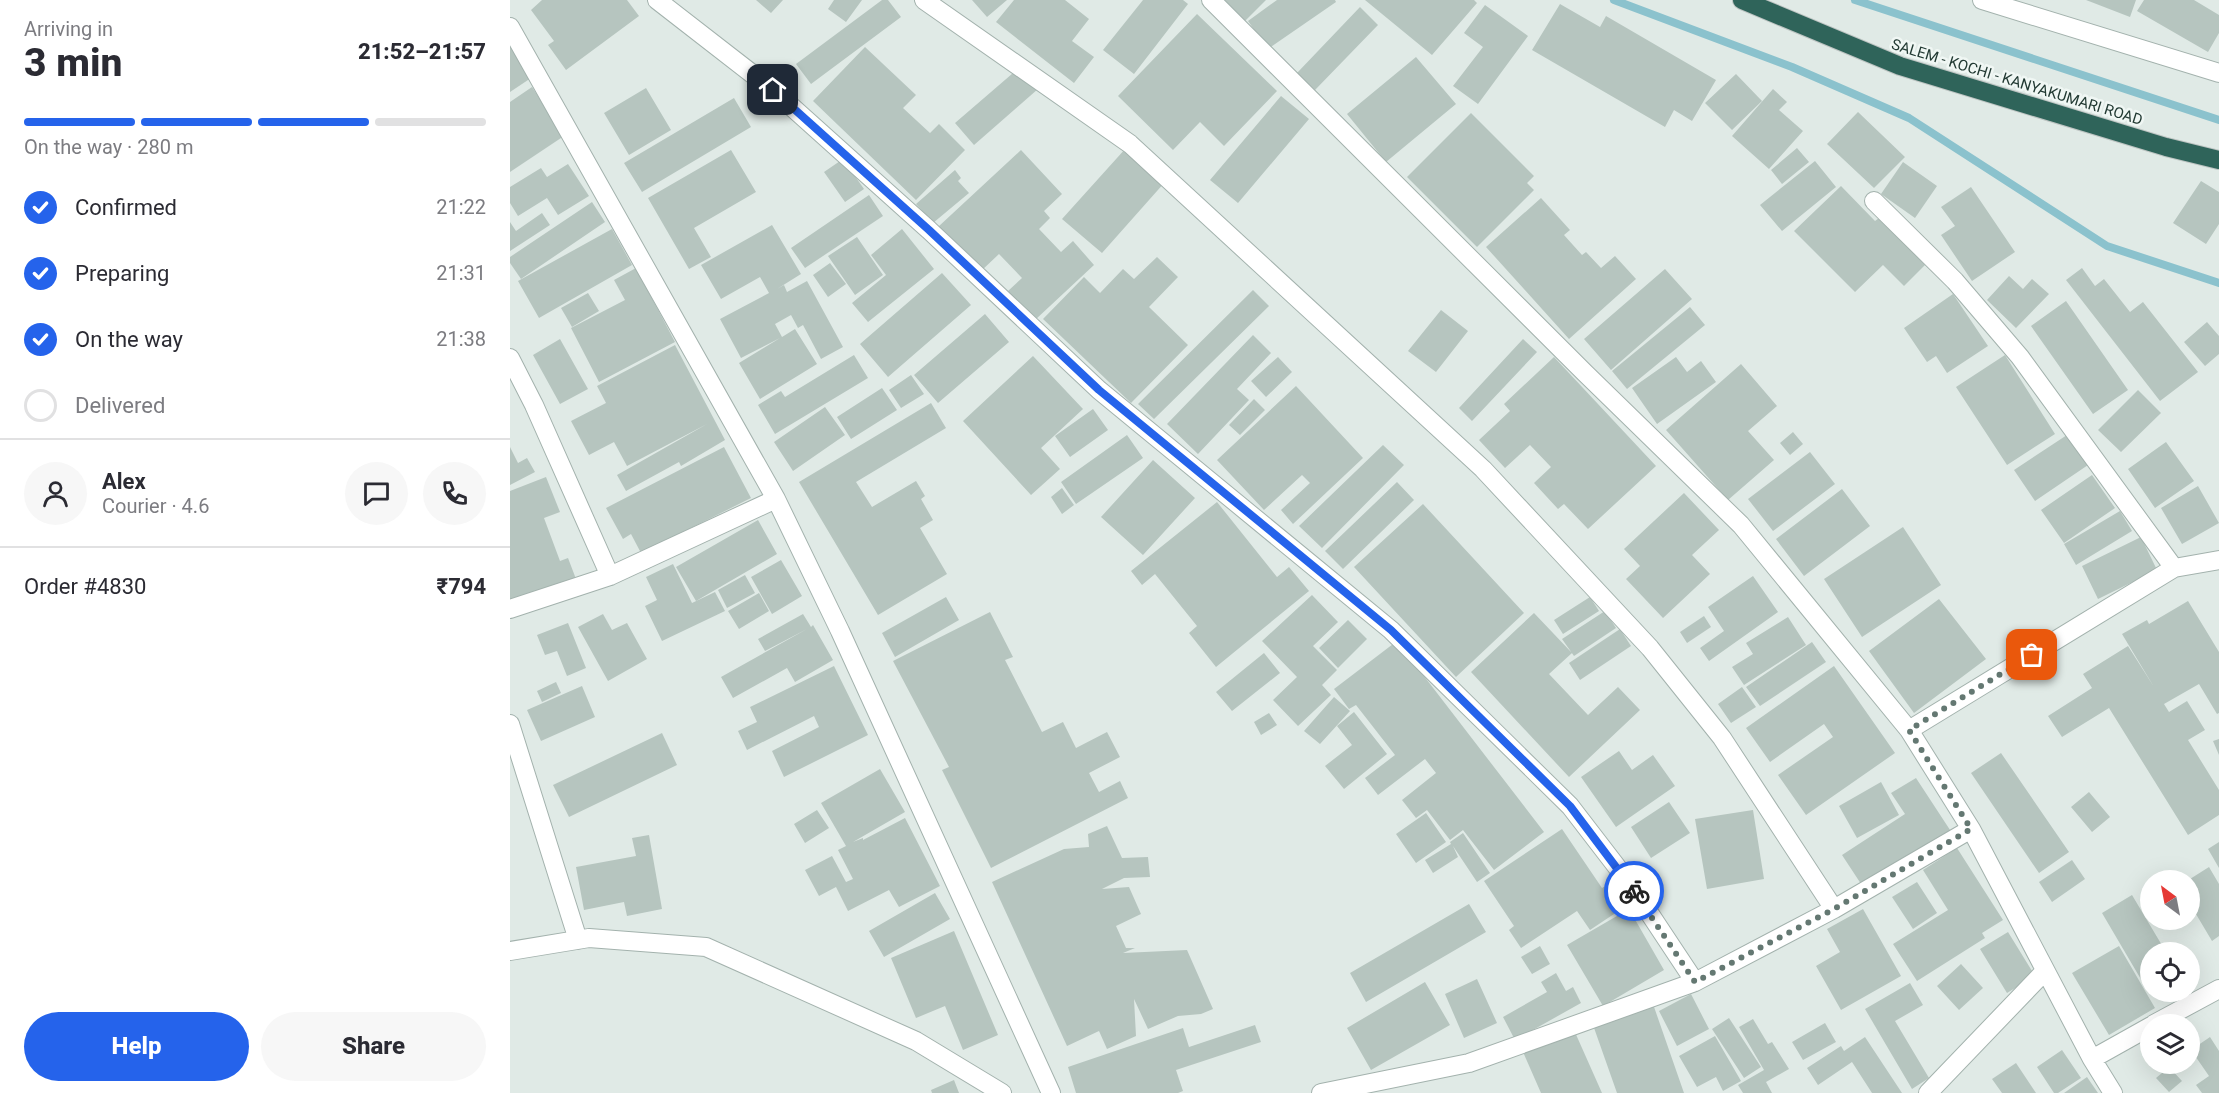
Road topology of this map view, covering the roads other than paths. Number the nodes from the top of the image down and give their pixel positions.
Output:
1 (657, 0) edge
2 (924, 0) edge
3 (1211, 0) edge
4 (1742, 0) edge
5 (1982, 0) edge
6 (510, 27) edge
7 (2219, 73) edge
8 (2219, 160) edge
9 (1874, 201) dead end
10 (510, 358) edge
11 (776, 499) junction
12 (2219, 560) edge
13 (2175, 568) junction
14 (610, 576) junction
15 (510, 609) edge
16 (510, 724) edge
17 (1909, 730) junction
18 (1971, 829) junction
19 (1834, 909) junction
20 (578, 940) junction
21 (510, 951) edge
22 (2045, 971) junction
23 (1695, 982) junction
24 (2219, 989) edge
25 (2173, 1014) edge
26 (2140, 1032) edge
27 (2092, 1059) junction
28 (1002, 1093) edge
29 (1051, 1093) edge
30 (1322, 1093) edge
31 (1928, 1093) edge
32 (2113, 1093) edge

1 - 23 street
2 - 19 street
3 - 17 street
4 - 8 highway, SALEM - KOCHI - KANYAKUMARI ROAD
5 - 7 street
6 - 11 street
9 - 13 street
10 - 14 street
11 - 14 street
11 - 29 street
12 - 13 street
13 - 17 street
14 - 15 street
16 - 20 street
17 - 18 street
18 - 19 street
18 - 22 street
19 - 23 street
20 - 21 street
20 - 28 street
22 - 27 street
22 - 31 street
23 - 30 street
24 - 25 street
26 - 27 street
27 - 32 street

